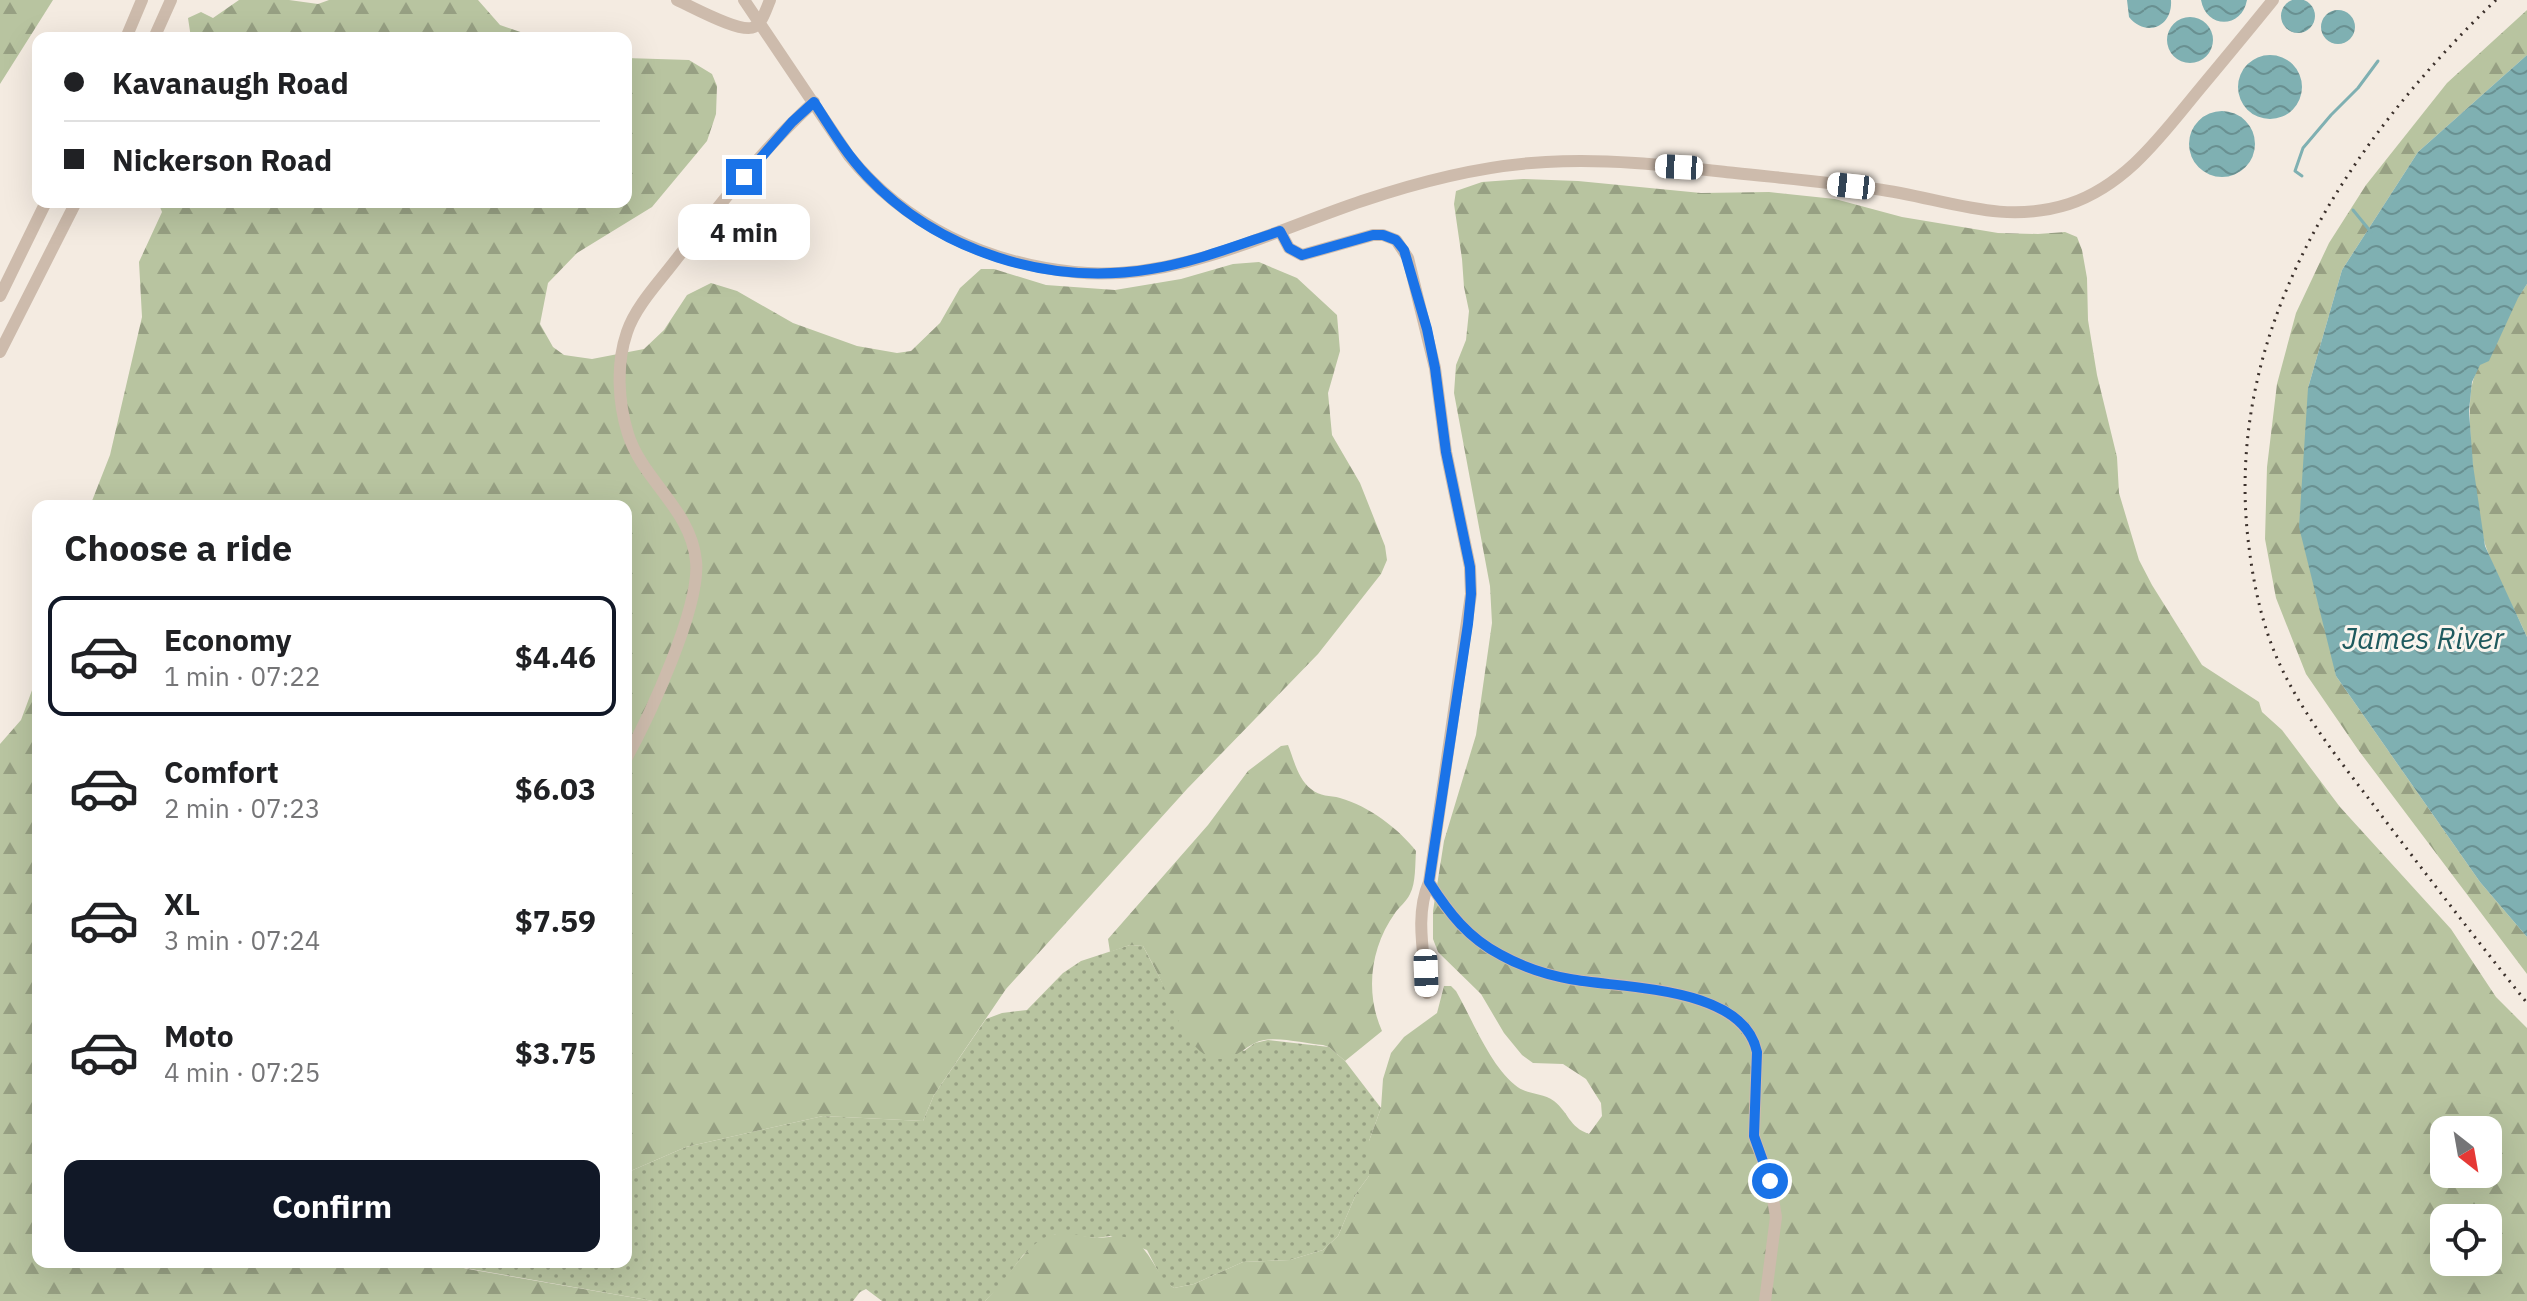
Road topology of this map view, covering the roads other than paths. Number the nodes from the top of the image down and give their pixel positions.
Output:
1 (142, 0) edge
2 (171, 0) edge
3 (677, 0) edge
4 (744, 0) edge
5 (770, 0) edge
6 (2273, 0) edge
7 (761, 21) junction
8 (129, 32) edge
9 (157, 32) edge
10 (814, 102) junction
11 (43, 208) edge
12 (73, 208) edge
13 (1280, 231) junction
14 (0, 296) edge
15 (0, 352) edge
16 (632, 747) edge
17 (1429, 882) junction
18 (1427, 993) dead end
19 (1765, 1301) edge

1 - 8 street
2 - 9 street
3 - 7 street
4 - 7 street
5 - 7 street
6 - 13 street
7 - 10 street
10 - 13 street
10 - 16 street
11 - 14 street
12 - 15 street
13 - 17 street
17 - 18 street
17 - 19 street

